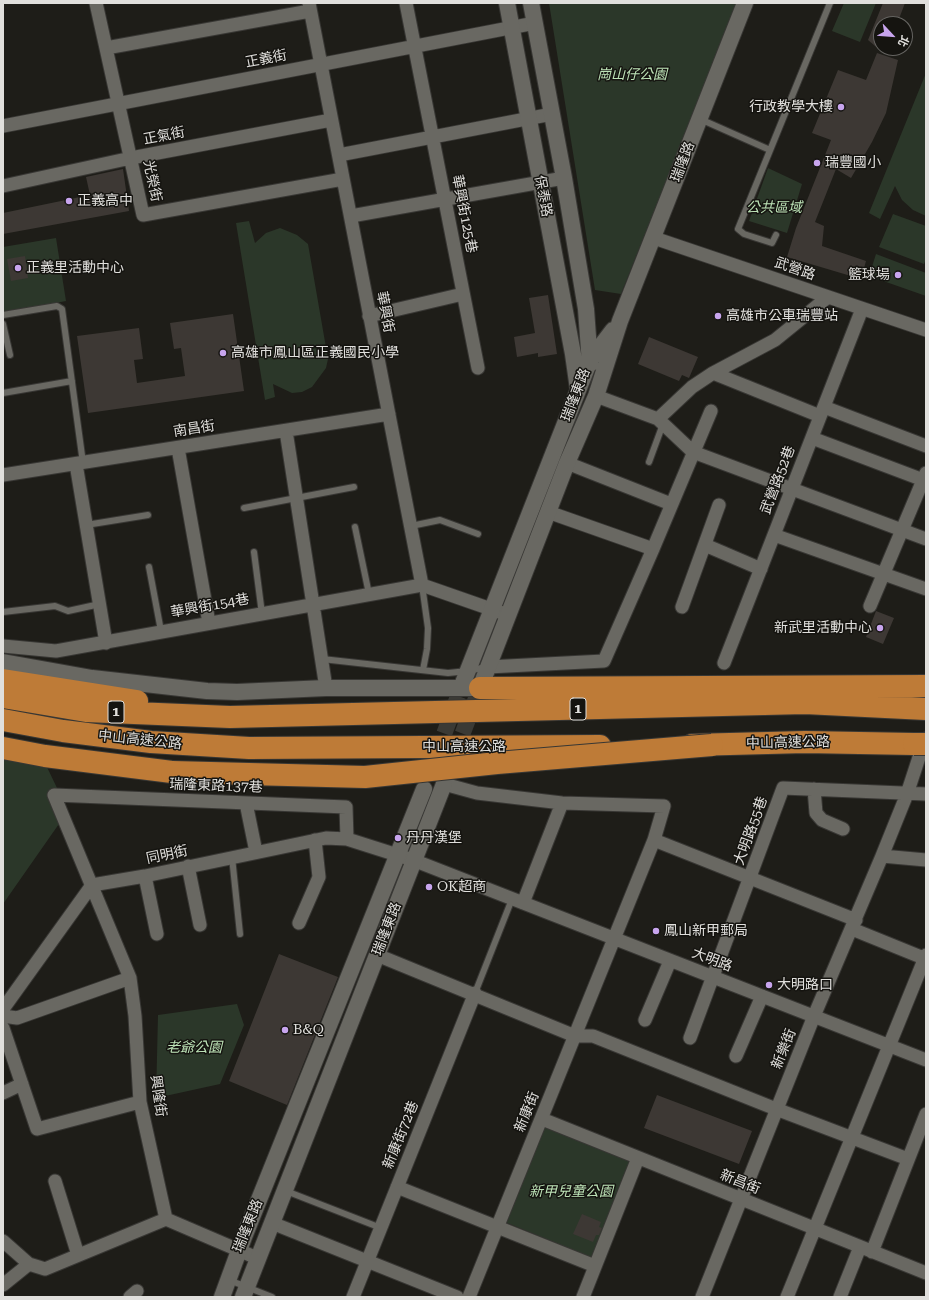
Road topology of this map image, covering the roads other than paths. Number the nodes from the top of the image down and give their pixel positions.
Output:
1 (96, 3) edge
2 (406, 3) edge
3 (507, 3) edge
4 (531, 3) edge
5 (745, 3) edge
6 (830, 3) edge
7 (310, 7) edge
8 (534, 23) junction
9 (512, 27) junction
10 (414, 46) junction
11 (106, 48) junction
12 (320, 64) junction
13 (119, 104) junction
14 (552, 114) junction
15 (529, 119) junction
16 (700, 119) junction
17 (331, 120) junction
18 (3, 126) edge
19 (432, 138) junction
20 (770, 150) junction
21 (339, 155) junction
22 (131, 158) junction
23 (564, 178) junction
24 (343, 179) junction
25 (541, 184) junction
26 (3, 186) edge
27 (445, 200) junction
28 (351, 216) junction
29 (776, 234) dead end
30 (654, 238) junction
31 (463, 294) junction
32 (828, 297) junction
33 (862, 309) junction
34 (587, 314) junction
35 (3, 315) edge
36 (369, 316) junction
37 (620, 321) junction
38 (3, 324) edge
39 (926, 330) edge
40 (573, 354) junction
41 (10, 355) dead end
42 (590, 360) junction
43 (605, 366) junction
44 (478, 368) dead end
45 (713, 373) junction
46 (72, 381) junction
47 (578, 390) junction
48 (3, 393) edge
49 (596, 396) junction
50 (711, 411) dead end
51 (822, 411) junction
52 (390, 414) junction
53 (661, 422) junction
54 (286, 431) junction
55 (812, 438) junction
56 (926, 446) edge
57 (178, 448) junction
58 (694, 452) junction
59 (649, 462) dead end
60 (79, 463) junction
61 (567, 463) junction
62 (3, 475) edge
63 (925, 478) edge
64 (354, 487) dead end
65 (790, 489) junction
66 (297, 499) junction
67 (671, 504) junction
68 (719, 505) dead end
69 (244, 508) dead end
70 (548, 512) junction
71 (148, 515) dead end
72 (86, 525) junction
73 (411, 526) junction
74 (355, 527) dead end
75 (902, 530) junction
76 (478, 534) dead end
77 (774, 535) junction
78 (926, 538) edge
79 (705, 545) junction
80 (653, 550) junction
81 (254, 552) dead end
82 (149, 567) dead end
83 (761, 569) junction
84 (884, 574) junction
85 (422, 584) junction
86 (926, 589) edge
87 (369, 594) junction
88 (100, 604) junction
89 (314, 605) junction
90 (870, 606) dead end
91 (682, 607) dead end
92 (492, 609) junction
93 (3, 612) edge
94 (262, 614) junction
95 (508, 615) junction
96 (209, 623) junction
97 (161, 631) junction
98 (106, 643) junction
99 (3, 646) edge
100 (322, 660) junction
101 (3, 661) edge
102 (724, 663) dead end
103 (488, 667) junction
104 (423, 670) junction
105 (3, 680) edge
106 (470, 682) junction
107 (926, 686) edge
108 (326, 688) junction
109 (3, 697) edge
110 (926, 709) edge
111 (230, 717) junction
112 (3, 720) edge
113 (922, 741) edge
114 (712, 745) junction
115 (3, 748) edge
116 (444, 784) joint
117 (424, 789) dead end
118 (814, 789) junction
119 (906, 794) junction
120 (926, 794) edge
121 (54, 795) joint
122 (246, 803) junction
123 (562, 803) junction
124 (844, 829) dead end
125 (347, 839) junction
126 (314, 840) junction
127 (654, 840) junction
128 (256, 852) junction
129 (396, 855) junction
130 (882, 856) junction
131 (232, 857) junction
132 (413, 860) junction
133 (926, 860) edge
134 (188, 866) junction
135 (145, 876) junction
136 (750, 878) junction
137 (92, 885) junction
138 (517, 901) junction
139 (299, 923) dead end
140 (854, 924) junction
141 (200, 925) dead end
142 (157, 934) dead end
143 (240, 934) dead end
144 (615, 939) junction
145 (377, 954) junction
146 (926, 957) edge
147 (670, 961) junction
148 (712, 977) junction
149 (130, 978) junction
150 (475, 993) junction
151 (762, 996) junction
152 (3, 1009) edge
153 (3, 1016) edge
154 (814, 1016) junction
155 (646, 1020) dead end
156 (3, 1028) edge
157 (575, 1036) junction
158 (690, 1038) dead end
159 (889, 1046) junction
160 (736, 1056) dead end
161 (926, 1060) edge
162 (312, 1066) junction
163 (330, 1074) junction
164 (22, 1084) junction
165 (3, 1093) edge
166 (140, 1102) junction
167 (776, 1109) junction
168 (926, 1114) edge
169 (542, 1119) junction
170 (851, 1138) junction
171 (638, 1158) junction
172 (908, 1159) junction
173 (55, 1181) dead end
174 (397, 1187) junction
175 (285, 1190) junction
176 (740, 1199) junction
177 (166, 1218) junction
178 (272, 1223) junction
179 (498, 1227) junction
180 (381, 1228) junction
181 (814, 1229) junction
182 (3, 1241) edge
183 (239, 1250) junction
184 (866, 1250) junction
185 (78, 1255) junction
186 (258, 1258) junction
187 (367, 1261) junction
188 (29, 1264) junction
189 (595, 1266) junction
190 (926, 1274) edge
191 (228, 1280) junction
192 (3, 1285) edge
193 (245, 1292) edge
194 (222, 1297) edge
195 (272, 1297) edge
196 (353, 1297) edge
197 (457, 1297) edge
198 (469, 1297) edge
199 (583, 1297) edge
200 (702, 1297) edge
201 (787, 1297) edge
202 (840, 1297) edge

1 - 11 street, 光榮街
2 - 10 street, 華興街125巷
3 - 9 street, 保泰路
4 - 8 street, 保泰路
5 - 16 street, 瑞隆路
6 - 20 lane
7 - 11 street
7 - 12 street, 華興街
8 - 9 street, 正義街
8 - 14 street, 保泰路
9 - 10 street, 正義街
9 - 15 street, 保泰路
10 - 12 street, 正義街
10 - 19 street, 華興街125巷
11 - 13 street, 光榮街
12 - 13 street, 正義街
12 - 17 street, 華興街
13 - 18 street, 正義街
13 - 22 street, 光榮街
14 - 15 street
14 - 23 street, 保泰路
15 - 19 street
15 - 25 street, 保泰路
16 - 20 lane
16 - 30 street, 瑞隆路
17 - 21 street, 華興街
17 - 22 street, 正氣街
19 - 21 street
19 - 27 street, 華興街125巷
20 - 29 lane
21 - 24 street, 華興街
22 - 24 street, 光榮街
22 - 26 street, 正氣街
23 - 25 street
23 - 34 street, 保泰路
24 - 28 street, 華興街
25 - 27 street
25 - 40 street, 保泰路
27 - 28 street
27 - 31 street, 華興街125巷
28 - 36 street, 華興街
30 - 32 street, 武營路
30 - 37 street, 瑞隆路
31 - 36 street
31 - 44 street, 華興街125巷
32 - 33 street, 武營路
32 - 45 street
33 - 39 street, 武營路
33 - 51 street, 武營路52巷
34 - 37 street
34 - 42 street, 保泰路
35 - 46 lane
36 - 52 street, 華興街
37 - 42 street, 瑞隆路
37 - 43 street, 瑞隆路
38 - 41 lane
40 - 42 street
40 - 47 street, 保泰路
42 - 43 street
42 - 47 street, 瑞隆東路
42 - 49 street, 瑞隆東路
43 - 49 street, 瑞隆路
45 - 51 street
45 - 53 street
46 - 48 lane
46 - 60 lane
47 - 92 street, 瑞隆東路
49 - 53 street
49 - 61 street, 瑞隆東路
50 - 58 street
51 - 55 street, 武營路52巷
51 - 56 street
52 - 54 street, 南昌街
52 - 73 street, 華興街
53 - 58 street
53 - 59 lane
54 - 57 street, 南昌街
54 - 66 street
55 - 63 street
55 - 65 street, 武營路52巷
57 - 60 street, 南昌街
57 - 96 street
58 - 65 street
58 - 67 street
60 - 62 street, 南昌街
60 - 72 street
61 - 67 street
61 - 70 street, 瑞隆東路
63 - 75 street
64 - 66 lane
65 - 75 street
65 - 77 street, 武營路52巷
66 - 69 lane
66 - 89 street
67 - 80 street
68 - 79 street
70 - 80 street
70 - 95 street, 瑞隆東路
71 - 72 lane
72 - 88 street
73 - 76 lane
73 - 85 street, 華興街
74 - 87 lane
75 - 78 street
75 - 84 street
77 - 83 street, 武營路52巷
77 - 84 street
79 - 83 street
79 - 91 street
80 - 103 street
81 - 94 lane
82 - 97 lane
83 - 102 street, 武營路52巷
84 - 86 street
84 - 90 street
85 - 87 street, 華興街154巷
85 - 92 street
85 - 104 lane
87 - 89 street, 華興街154巷
88 - 93 lane
88 - 98 street
89 - 94 street, 華興街154巷
89 - 100 street
92 - 95 street
92 - 106 street, 瑞隆東路
94 - 96 street, 華興街154巷
95 - 103 street, 瑞隆東路
96 - 97 street, 華興街154巷
97 - 98 street, 華興街154巷
98 - 99 street, 華興街154巷
100 - 104 lane
100 - 108 street
101 - 108 street
103 - 106 street, 瑞隆東路
104 - 106 lane
105 - 111 highway
106 - 107 highway
106 - 108 street
109 - 111 highway, 中山高速公路 / 1
110 - 111 highway, 中山高速公路 / 1
112 - 114 highway, 中山高速公路 / 1
113 - 114 highway, 中山高速公路 / 1
113 - 119 street, 新樂街
114 - 115 highway, bridge
116 - 123 street
116 - 132 street, 瑞隆東路
117 - 129 street, 瑞隆東路
118 - 119 street, 大明路55巷
118 - 124 street
118 - 136 street, 大明路55巷
119 - 120 street, 大明路55巷
119 - 130 street, 新樂街
121 - 122 street, 瑞隆東路137巷
121 - 137 street, 興隆街
122 - 125 street, 瑞隆東路137巷
122 - 128 street
123 - 127 street, 新康街
123 - 138 street
125 - 126 street, 同明街
125 - 129 street, 同明街
126 - 128 street, 同明街
126 - 139 street
127 - 136 street
127 - 144 street, 新康街
128 - 131 street, 同明街
129 - 132 street, 大明路
129 - 162 street, 瑞隆東路
130 - 133 street
130 - 140 street, 新樂街
131 - 134 street, 同明街
131 - 143 lane
132 - 138 street, 大明路
132 - 145 street, 瑞隆東路
134 - 135 street, 同明街
134 - 141 street
135 - 137 street, 同明街
135 - 142 street
136 - 140 street
136 - 148 street, 大明路55巷
137 - 149 street, 興隆街
137 - 152 street
138 - 144 street, 大明路
138 - 150 lane
140 - 146 street
140 - 154 street, 新樂街
144 - 147 street, 大明路
144 - 157 street, 新康街
145 - 150 street
145 - 163 street, 瑞隆東路
146 - 159 street
147 - 148 street, 大明路
147 - 155 street
148 - 151 street, 大明路
148 - 158 street, 大明路55巷
149 - 153 street
149 - 166 street, 興隆街
150 - 157 street
150 - 174 street, 新康街72巷
151 - 154 street, 大明路
151 - 160 street
154 - 159 street, 大明路
154 - 167 street, 新樂街
156 - 164 street
157 - 167 street
157 - 169 street, 新康街
159 - 161 street, 大明路
159 - 170 street
162 - 163 street
162 - 183 street, 瑞隆東路
163 - 175 street, 瑞隆東路
164 - 165 street
164 - 166 street
166 - 177 street, 興隆街
167 - 170 street
167 - 176 street, 新樂街
168 - 172 street
169 - 171 street, 新昌街
169 - 179 street, 新康街
170 - 172 street
170 - 181 street
171 - 176 street, 新昌街
171 - 189 street
172 - 184 street
173 - 185 street
174 - 179 street, 新康街72巷
174 - 180 street
175 - 178 street, 瑞隆東路
175 - 180 lane
176 - 181 street, 新昌街
176 - 200 street, 新樂街
177 - 183 street
177 - 185 street
178 - 186 street, 瑞隆東路
178 - 187 street
179 - 189 street, 新康街72巷
179 - 198 street, 新康街
180 - 187 street
181 - 184 street, 新昌街
181 - 201 street
182 - 188 street
183 - 186 street
183 - 191 street, 瑞隆東路
184 - 190 street, 新昌街
184 - 202 street
185 - 188 street
186 - 193 street, 瑞隆東路
187 - 196 street
187 - 197 street
188 - 192 street
189 - 199 street
191 - 193 lane
191 - 194 street, 瑞隆東路
193 - 195 lane

